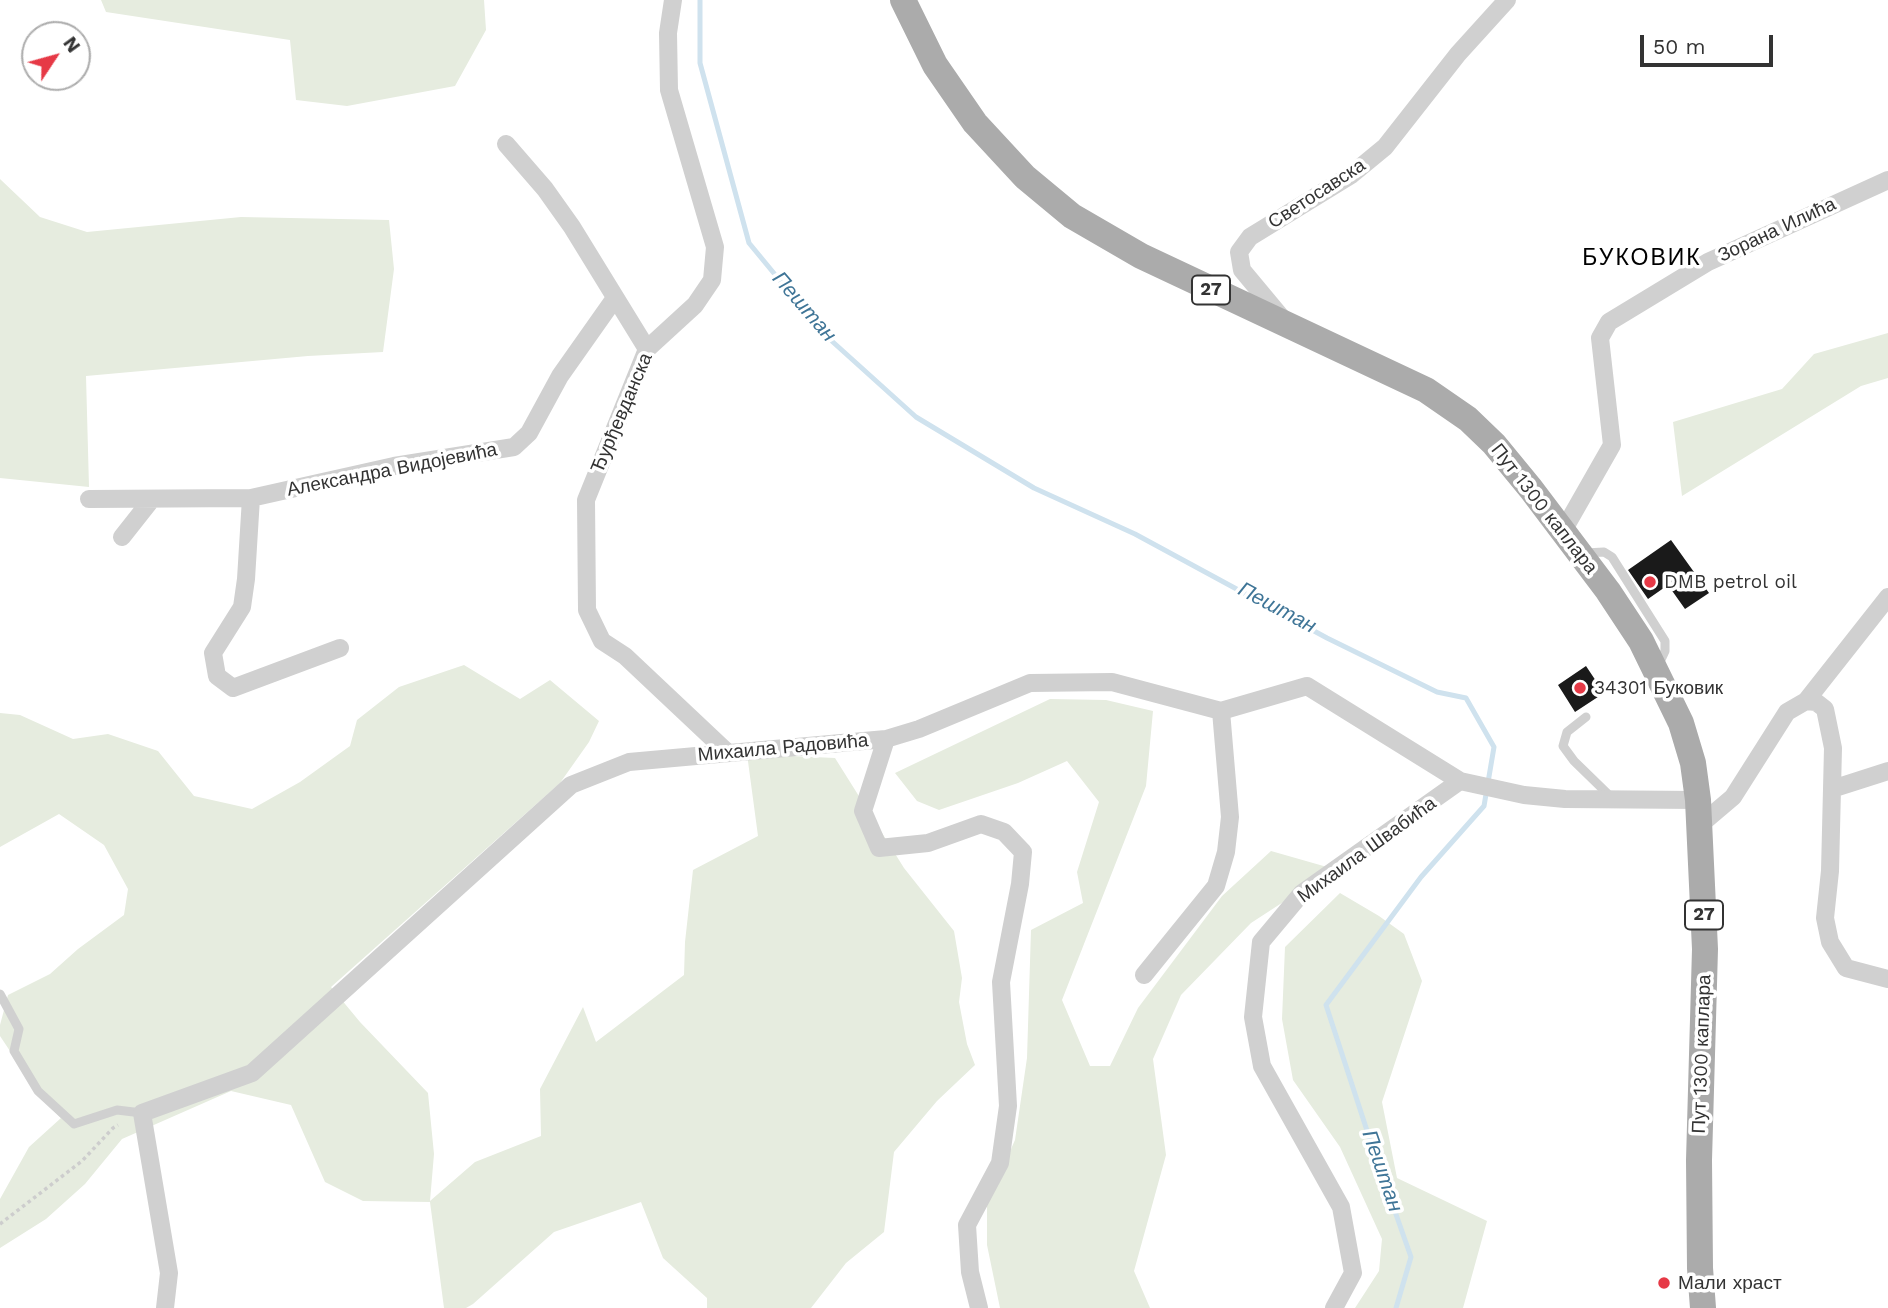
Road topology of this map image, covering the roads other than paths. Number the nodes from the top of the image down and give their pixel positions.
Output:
1 (673, 0) edge
2 (903, 0) edge
3 (1507, 0) edge
4 (506, 144) dead end
5 (1888, 180) edge
6 (615, 298) junction
7 (1289, 326) junction
8 (647, 349) junction
9 (251, 498) junction
10 (89, 499) dead end
11 (152, 499) junction
12 (1563, 531) junction
13 (122, 537) dead end
14 (1888, 597) edge
15 (340, 648) dead end
16 (1806, 701) junction
17 (1221, 711) junction
18 (1586, 717) dead end
19 (886, 739) junction
20 (728, 753) junction
21 (1888, 771) edge
22 (1460, 781) junction
23 (1832, 789) junction
24 (1613, 799) junction
25 (1699, 812) junction
26 (1144, 975) dead end
27 (1888, 979) edge
28 (0, 994) edge
29 (142, 1113) junction
30 (165, 1308) edge
31 (979, 1308) edge
32 (1334, 1308) edge
33 (1703, 1308) edge

1 - 8 street, Ђурђевданска
2 - 7 main road, Пут 1300 каплара / 27
3 - 7 street, Светосавска
4 - 6 street
5 - 12 street, Зорана Илића
6 - 8 street
6 - 9 street, Александра Видојевића
7 - 12 main road, Пут 1300 каплара / 27
8 - 20 street, Ђурђевданска
9 - 11 street, Александра Видојевића
9 - 15 street
10 - 11 street, Александра Видојевића
11 - 13 street
12 - 25 main road, Пут 1300 каплара / 27
14 - 16 street
16 - 23 street
16 - 25 street
17 - 19 street, Михаила Радовића
17 - 22 street
17 - 26 street
18 - 24 lane
19 - 20 street, Михаила Радовића
19 - 31 street
20 - 29 street, Михаила Радовића
21 - 23 street
22 - 24 street
22 - 32 street, Михаила Швабића
23 - 27 street
24 - 25 street
25 - 33 main road, Пут 1300 каплара / 27
28 - 29 lane
29 - 30 street

